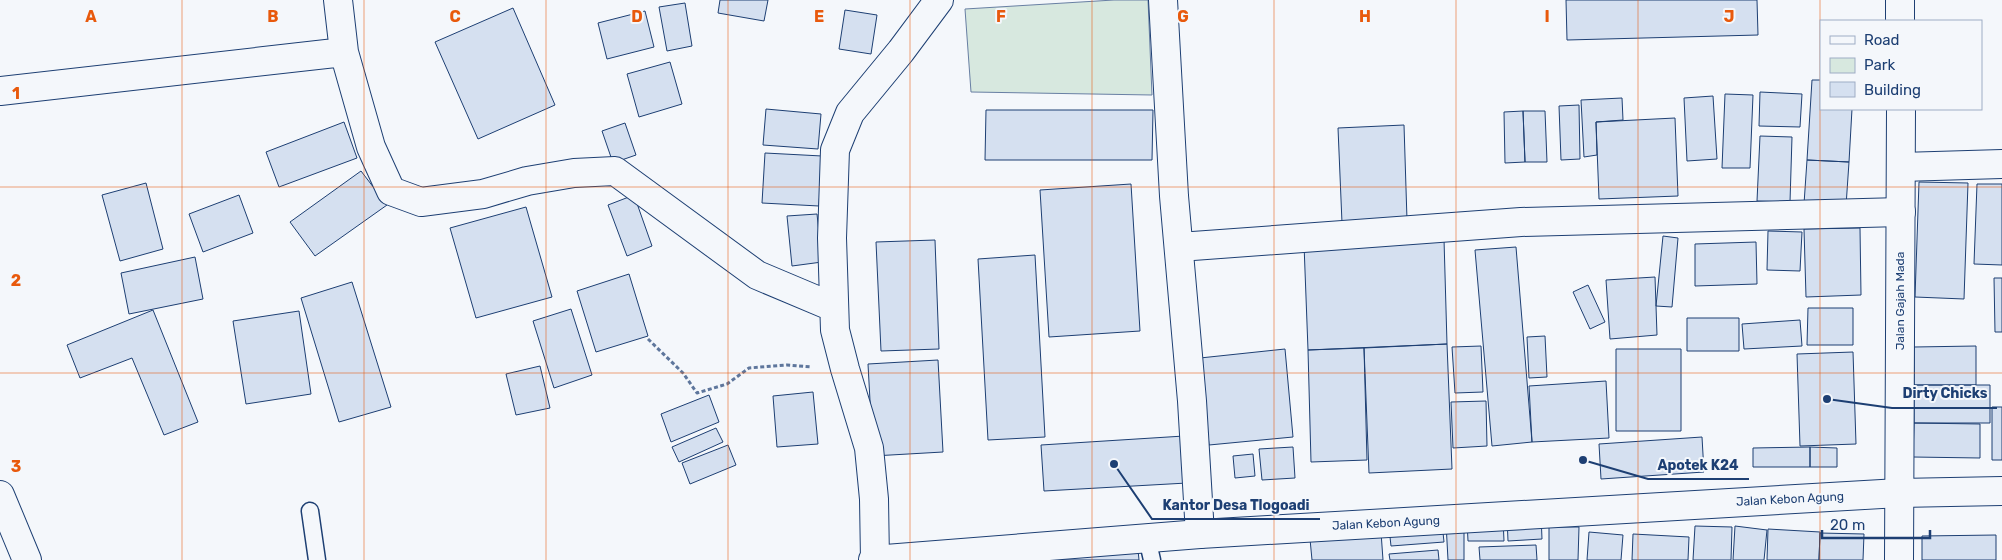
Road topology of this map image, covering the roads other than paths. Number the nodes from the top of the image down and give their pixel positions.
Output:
1 (338, 0) edge
2 (939, 0) edge
3 (1163, 0) edge
4 (1900, 0) edge
5 (1900, 20) edge
6 (344, 52) junction
7 (0, 91) edge
8 (1900, 110) edge
9 (2002, 164) edge
10 (1901, 167) junction
11 (1901, 212) junction
12 (1179, 247) junction
13 (834, 307) junction
14 (2002, 491) edge
15 (1899, 493) junction
16 (0, 495) edge
17 (310, 512) dead end
18 (1200, 534) junction
19 (1150, 549) edge
20 (27, 560) edge
21 (318, 560) edge
22 (874, 560) edge
23 (1899, 560) edge

1 - 6 street
2 - 13 street
3 - 12 street
4 - 5 street
6 - 7 street
6 - 13 street
8 - 10 street, Jalan Gajah Mada
9 - 10 street
10 - 11 street, Jalan Gajah Mada
11 - 12 street
11 - 15 street, Jalan Gajah Mada
12 - 18 street
13 - 22 street
14 - 15 street, Jalan Kebon Agung
15 - 18 street, Jalan Kebon Agung
15 - 23 street, Jalan Gajah Mada
16 - 20 street
17 - 21 lane
18 - 19 street, Jalan Kebon Agung
19 - 22 street, Jalan Kebon Agung

